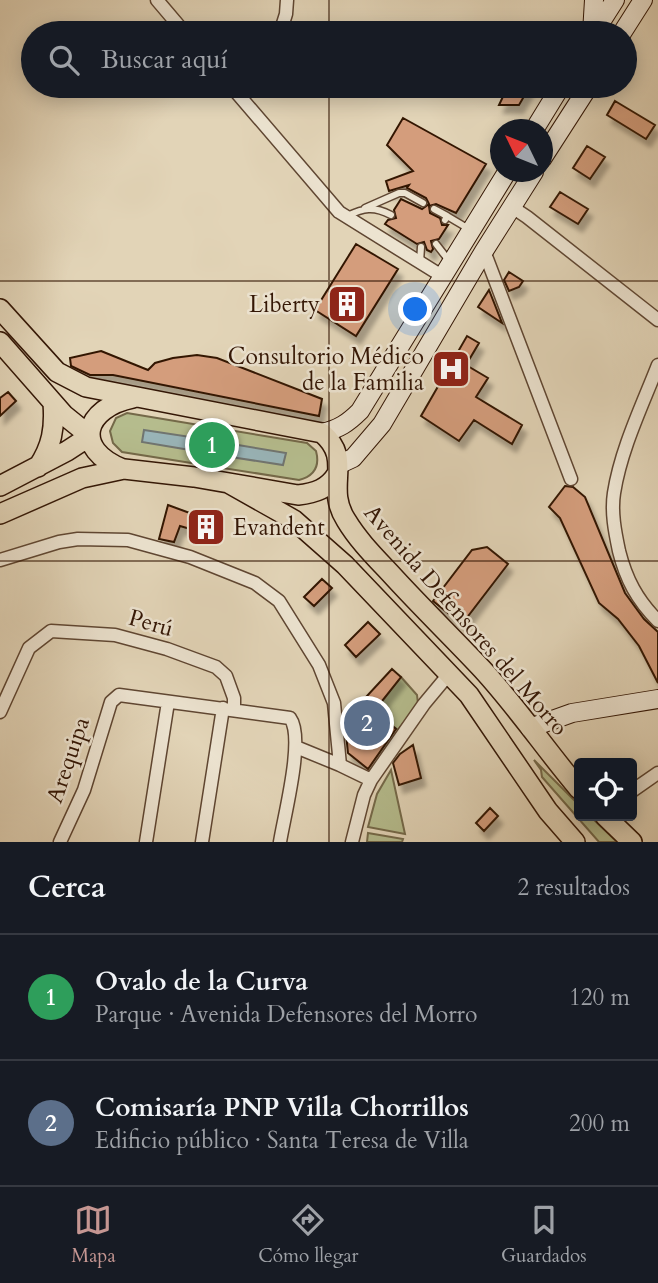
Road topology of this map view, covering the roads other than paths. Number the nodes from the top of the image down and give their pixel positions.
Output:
1 (156, 0) edge
2 (287, 0) edge
3 (594, 0) edge
4 (615, 0) edge
5 (643, 0) edge
6 (174, 21) edge
7 (284, 21) edge
8 (593, 21) edge
9 (601, 21) edge
10 (630, 21) edge
11 (241, 98) edge
12 (554, 98) edge
13 (581, 98) edge
14 (541, 119) edge
15 (553, 142) edge
16 (501, 182) edge
17 (528, 182) edge
18 (423, 204) dead end
19 (512, 207) junction
20 (365, 208) junction
21 (434, 209) dead end
22 (391, 215) dead end
23 (347, 216) junction
24 (470, 230) junction
25 (436, 244) dead end
26 (421, 247) dead end
27 (484, 251) junction
28 (420, 262) junction
29 (446, 269) junction
30 (0, 309) edge
31 (658, 320) edge
32 (0, 342) edge
33 (658, 365) edge
34 (138, 397) junction
35 (53, 403) junction
36 (321, 433) junction
37 (90, 436) junction
38 (37, 467) junction
39 (124, 469) junction
40 (338, 469) junction
41 (571, 479) dead end
42 (230, 484) junction
43 (0, 486) edge
44 (0, 514) edge
45 (0, 560) edge
46 (658, 621) edge
47 (449, 674) junction
48 (658, 699) edge
49 (168, 702) junction
50 (228, 709) junction
51 (0, 712) edge
52 (530, 728) junction
53 (296, 747) junction
54 (340, 765) junction
55 (658, 773) edge
56 (371, 780) junction
57 (574, 783) edge
58 (637, 788) edge
59 (611, 821) edge
60 (60, 842) edge
61 (145, 842) edge
62 (202, 842) edge
63 (280, 842) edge
64 (352, 842) edge
65 (575, 842) edge
66 (632, 842) edge

1 - 6 street
2 - 7 street
3 - 8 main road
4 - 9 main road
5 - 10 main road
11 - 23 street
12 - 14 main road
13 - 15 main road
16 - 24 main road
17 - 19 main road
18 - 20 lane
19 - 27 main road
19 - 31 street
20 - 22 lane
20 - 23 lane
21 - 24 lane
23 - 28 street
24 - 29 main road
25 - 29 lane
26 - 28 lane
27 - 40 main road
27 - 41 street
28 - 29 street
29 - 36 main road
30 - 34 main road
32 - 35 main road, Avenida Defensores del Morro
33 - 46 street
34 - 36 main road
34 - 37 main road
35 - 37 main road, Avenida Defensores del Morro
35 - 38 main road
36 - 40 main road, Avenida Defensores del Morro
37 - 38 main road
37 - 39 main road, Avenida Defensores del Morro
38 - 43 main road
39 - 42 main road, Avenida Defensores del Morro
39 - 44 main road, Avenida Defensores del Morro
40 - 42 main road, Avenida Defensores del Morro
40 - 52 main road, Avenida Defensores del Morro
42 - 47 main road, Avenida Defensores del Morro
45 - 54 street
47 - 56 street
47 - 65 main road, Avenida Defensores del Morro
48 - 52 main road
49 - 50 street
49 - 60 street, Arequipa
49 - 61 street
50 - 51 street, Perú
50 - 53 street
50 - 62 street
52 - 57 main road, Avenida Defensores del Morro
53 - 54 street
53 - 63 street
54 - 56 street
55 - 58 street
56 - 64 street
59 - 66 main road

